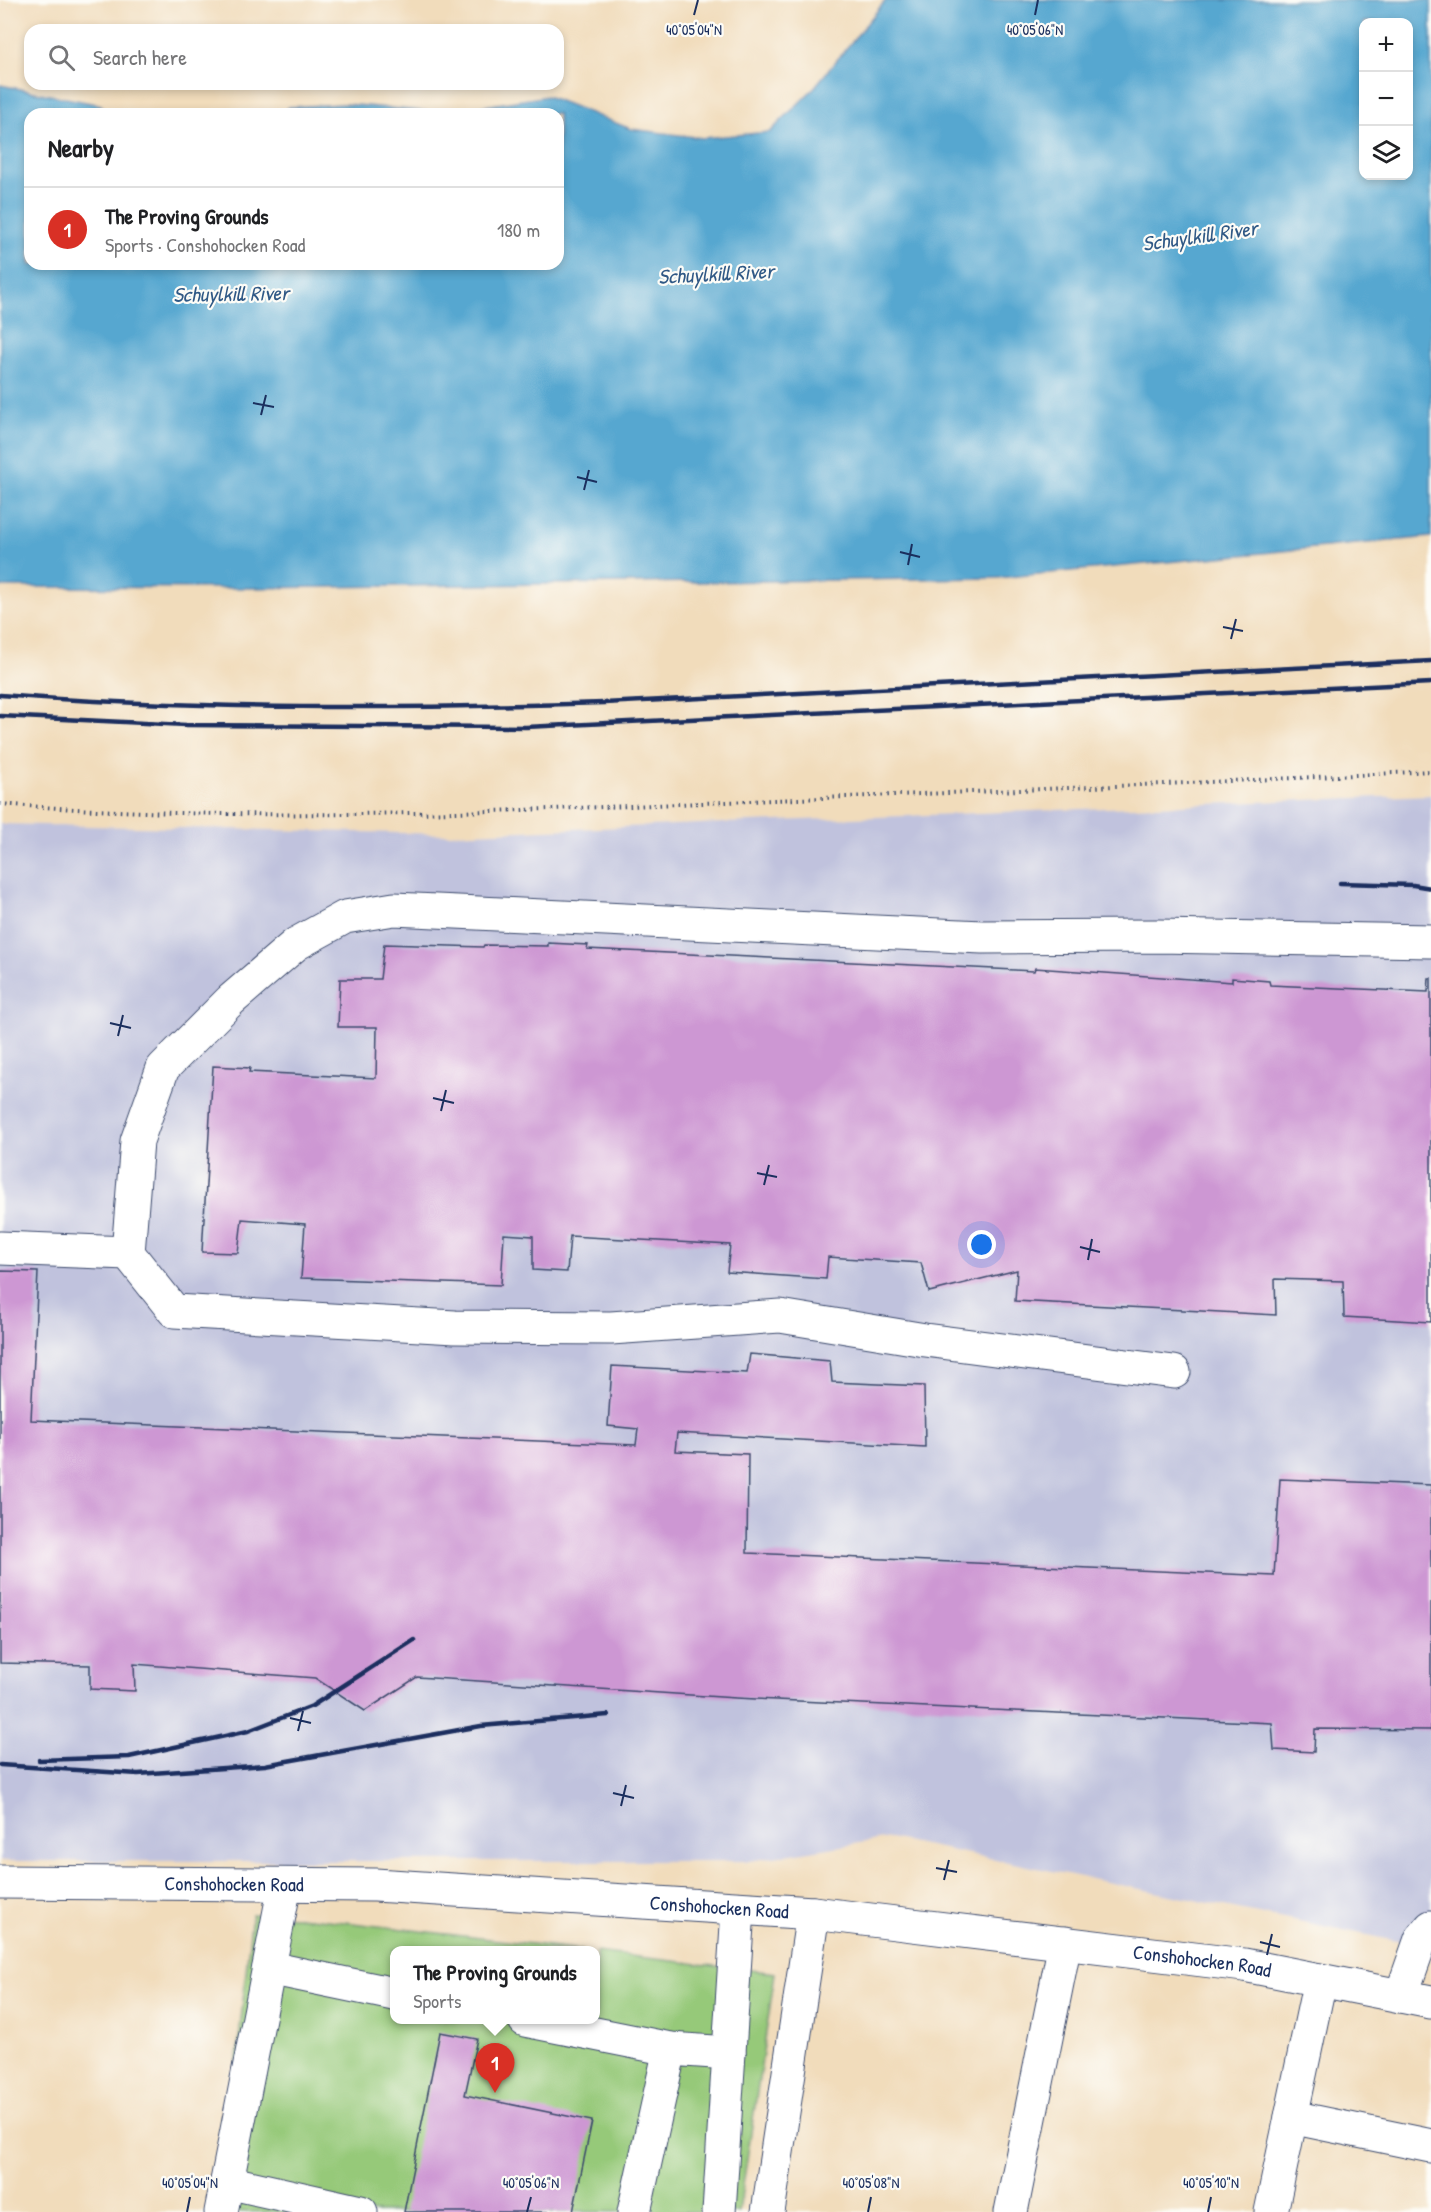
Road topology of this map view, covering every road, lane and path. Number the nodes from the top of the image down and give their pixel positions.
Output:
1 (1431, 771) edge
2 (0, 804) edge
3 (1431, 941) edge
4 (0, 1248) edge
5 (128, 1253) junction
6 (1174, 1372) dead end
7 (0, 1882) edge
8 (285, 1885) junction
9 (738, 1909) junction
10 (813, 1913) junction
11 (1431, 1927) edge
12 (1065, 1943) junction
13 (269, 1968) junction
14 (1320, 1980) junction
15 (390, 1993) edge
16 (1416, 1999) edge
17 (549, 2024) edge
18 (670, 2049) junction
19 (729, 2053) junction
20 (1291, 2117) junction
21 (1431, 2146) edge
22 (224, 2197) edge
23 (361, 2212) edge
24 (633, 2212) edge
25 (719, 2212) edge
26 (768, 2212) edge
27 (1011, 2212) edge
28 (1271, 2212) edge

1 - 2 path
3 - 5 main road
4 - 5 main road
5 - 6 main road
7 - 8 main road, Conshohocken Road
8 - 9 main road, Conshohocken Road
8 - 13 main road
9 - 10 main road, Conshohocken Road
9 - 19 main road
10 - 12 main road, Conshohocken Road
10 - 26 main road
11 - 16 main road
12 - 14 main road, Conshohocken Road
12 - 27 main road
13 - 15 main road
13 - 22 main road
14 - 16 main road, Conshohocken Road
14 - 20 main road
17 - 18 main road
18 - 19 main road
18 - 24 main road
19 - 25 main road
20 - 21 main road
20 - 28 main road
22 - 23 main road

